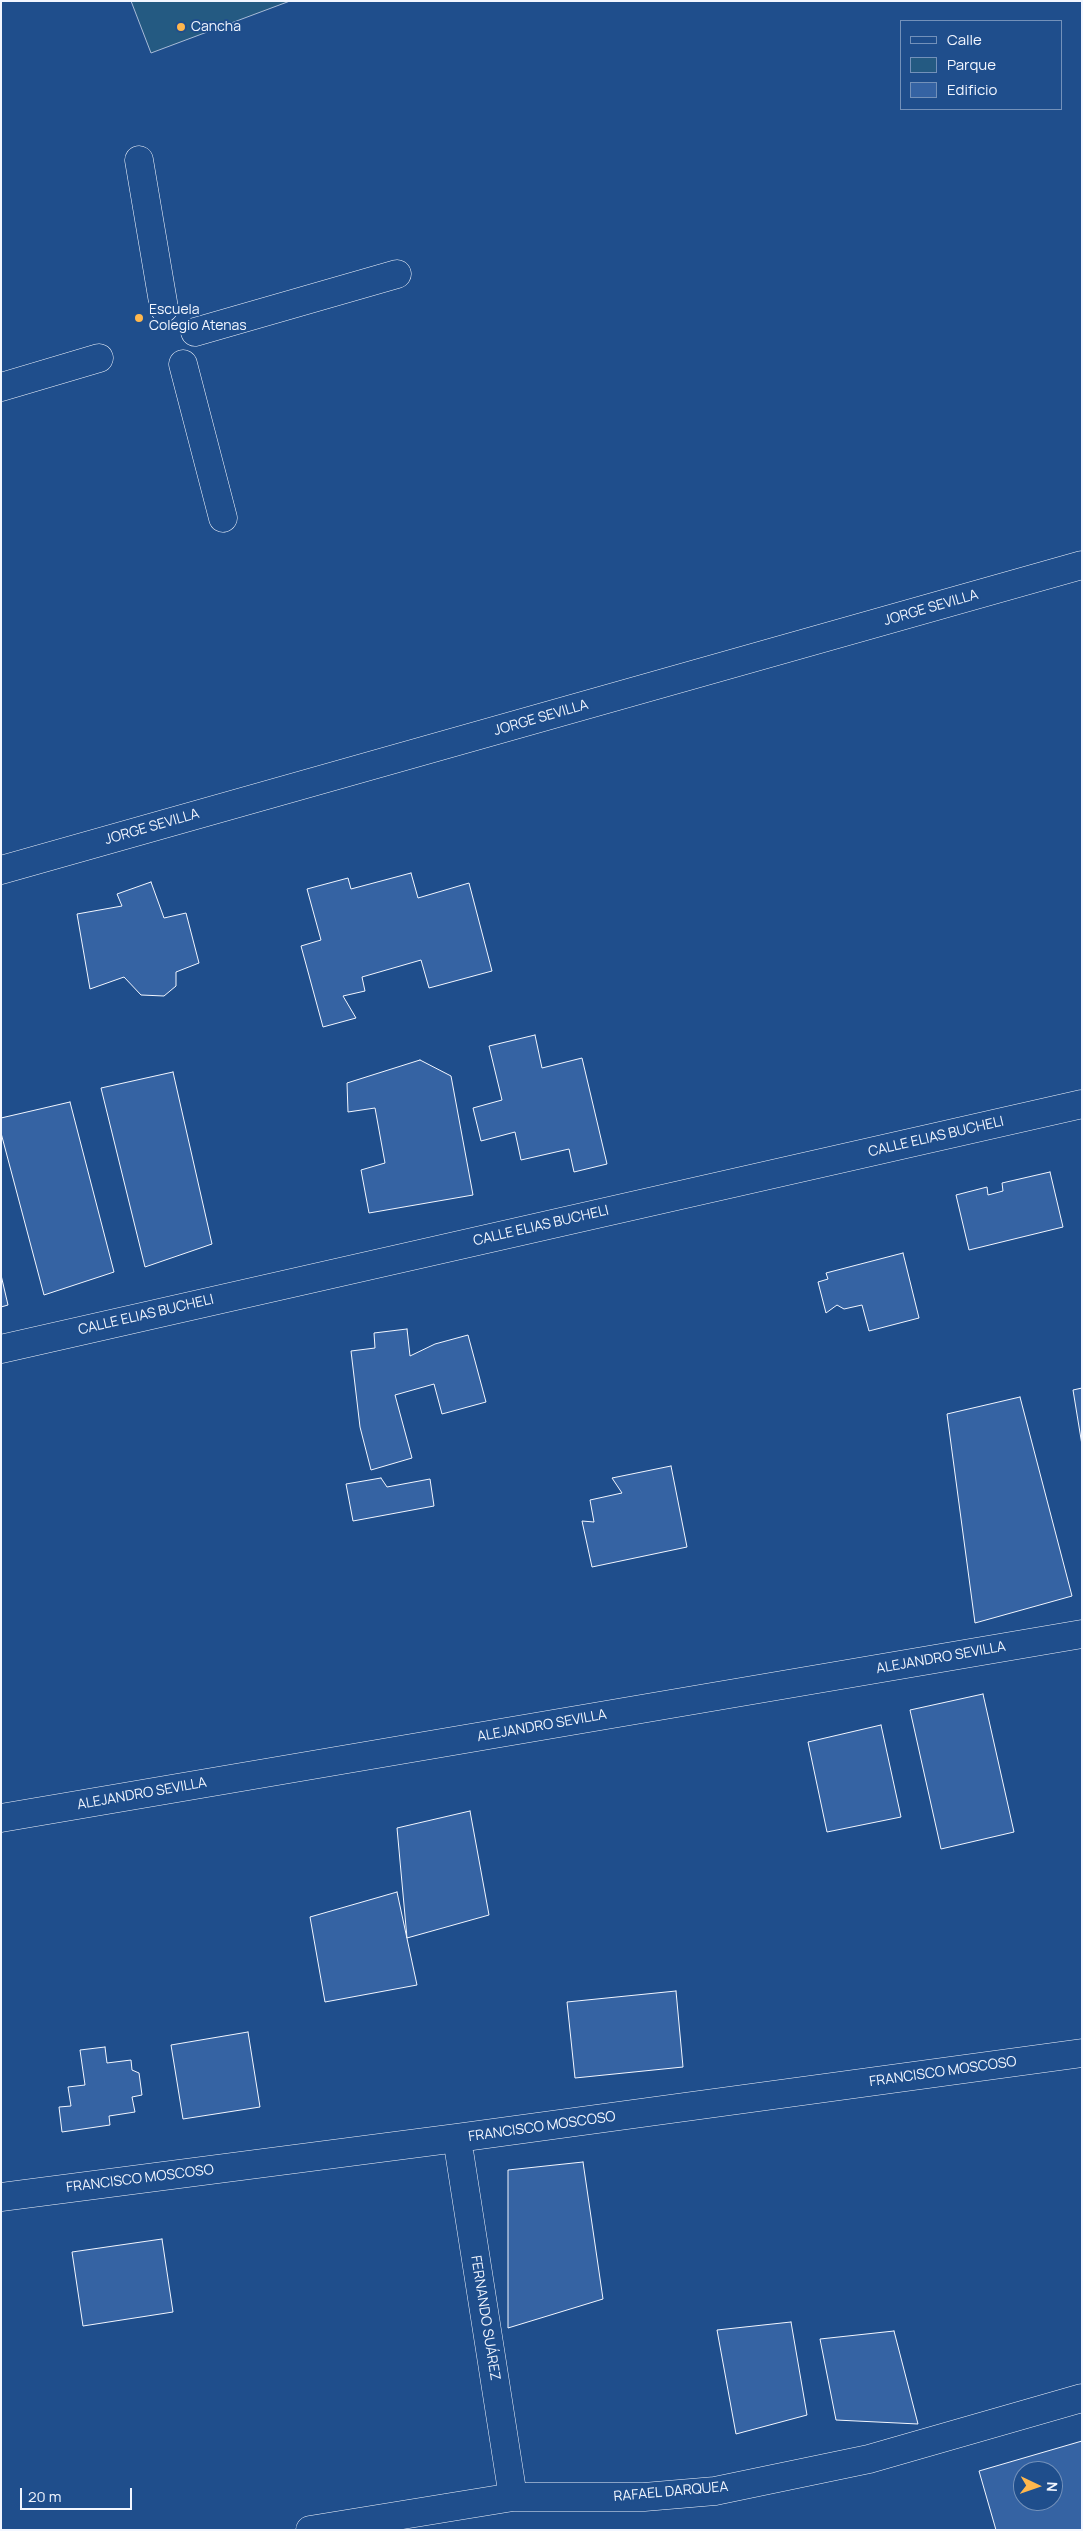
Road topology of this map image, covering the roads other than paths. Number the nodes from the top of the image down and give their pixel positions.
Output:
1 (139, 160) dead end
2 (397, 274) dead end
3 (164, 308) dead end
4 (196, 332) dead end
5 (99, 358) dead end
6 (182, 364) dead end
7 (1, 387) edge
8 (223, 518) dead end
9 (1082, 566) edge
10 (1, 870) edge
11 (1082, 1104) edge
12 (1, 1349) edge
13 (1082, 1634) edge
14 (1, 1818) edge
15 (1082, 2053) edge
16 (457, 2138) junction
17 (1, 2197) edge
18 (1082, 2398) edge
19 (513, 2497) junction
20 (310, 2530) edge

1 - 3 street
2 - 4 street
5 - 7 street
6 - 8 street
9 - 10 street, JORGE SEVILLA
11 - 12 street, CALLE ELIAS BUCHELI
13 - 14 street, ALEJANDRO SEVILLA
15 - 16 street, FRANCISCO MOSCOSO
16 - 17 street, FRANCISCO MOSCOSO
16 - 19 street, FERNANDO SUÁREZ
18 - 19 street, RAFAEL DARQUEA
19 - 20 street, RAFAEL DARQUEA

